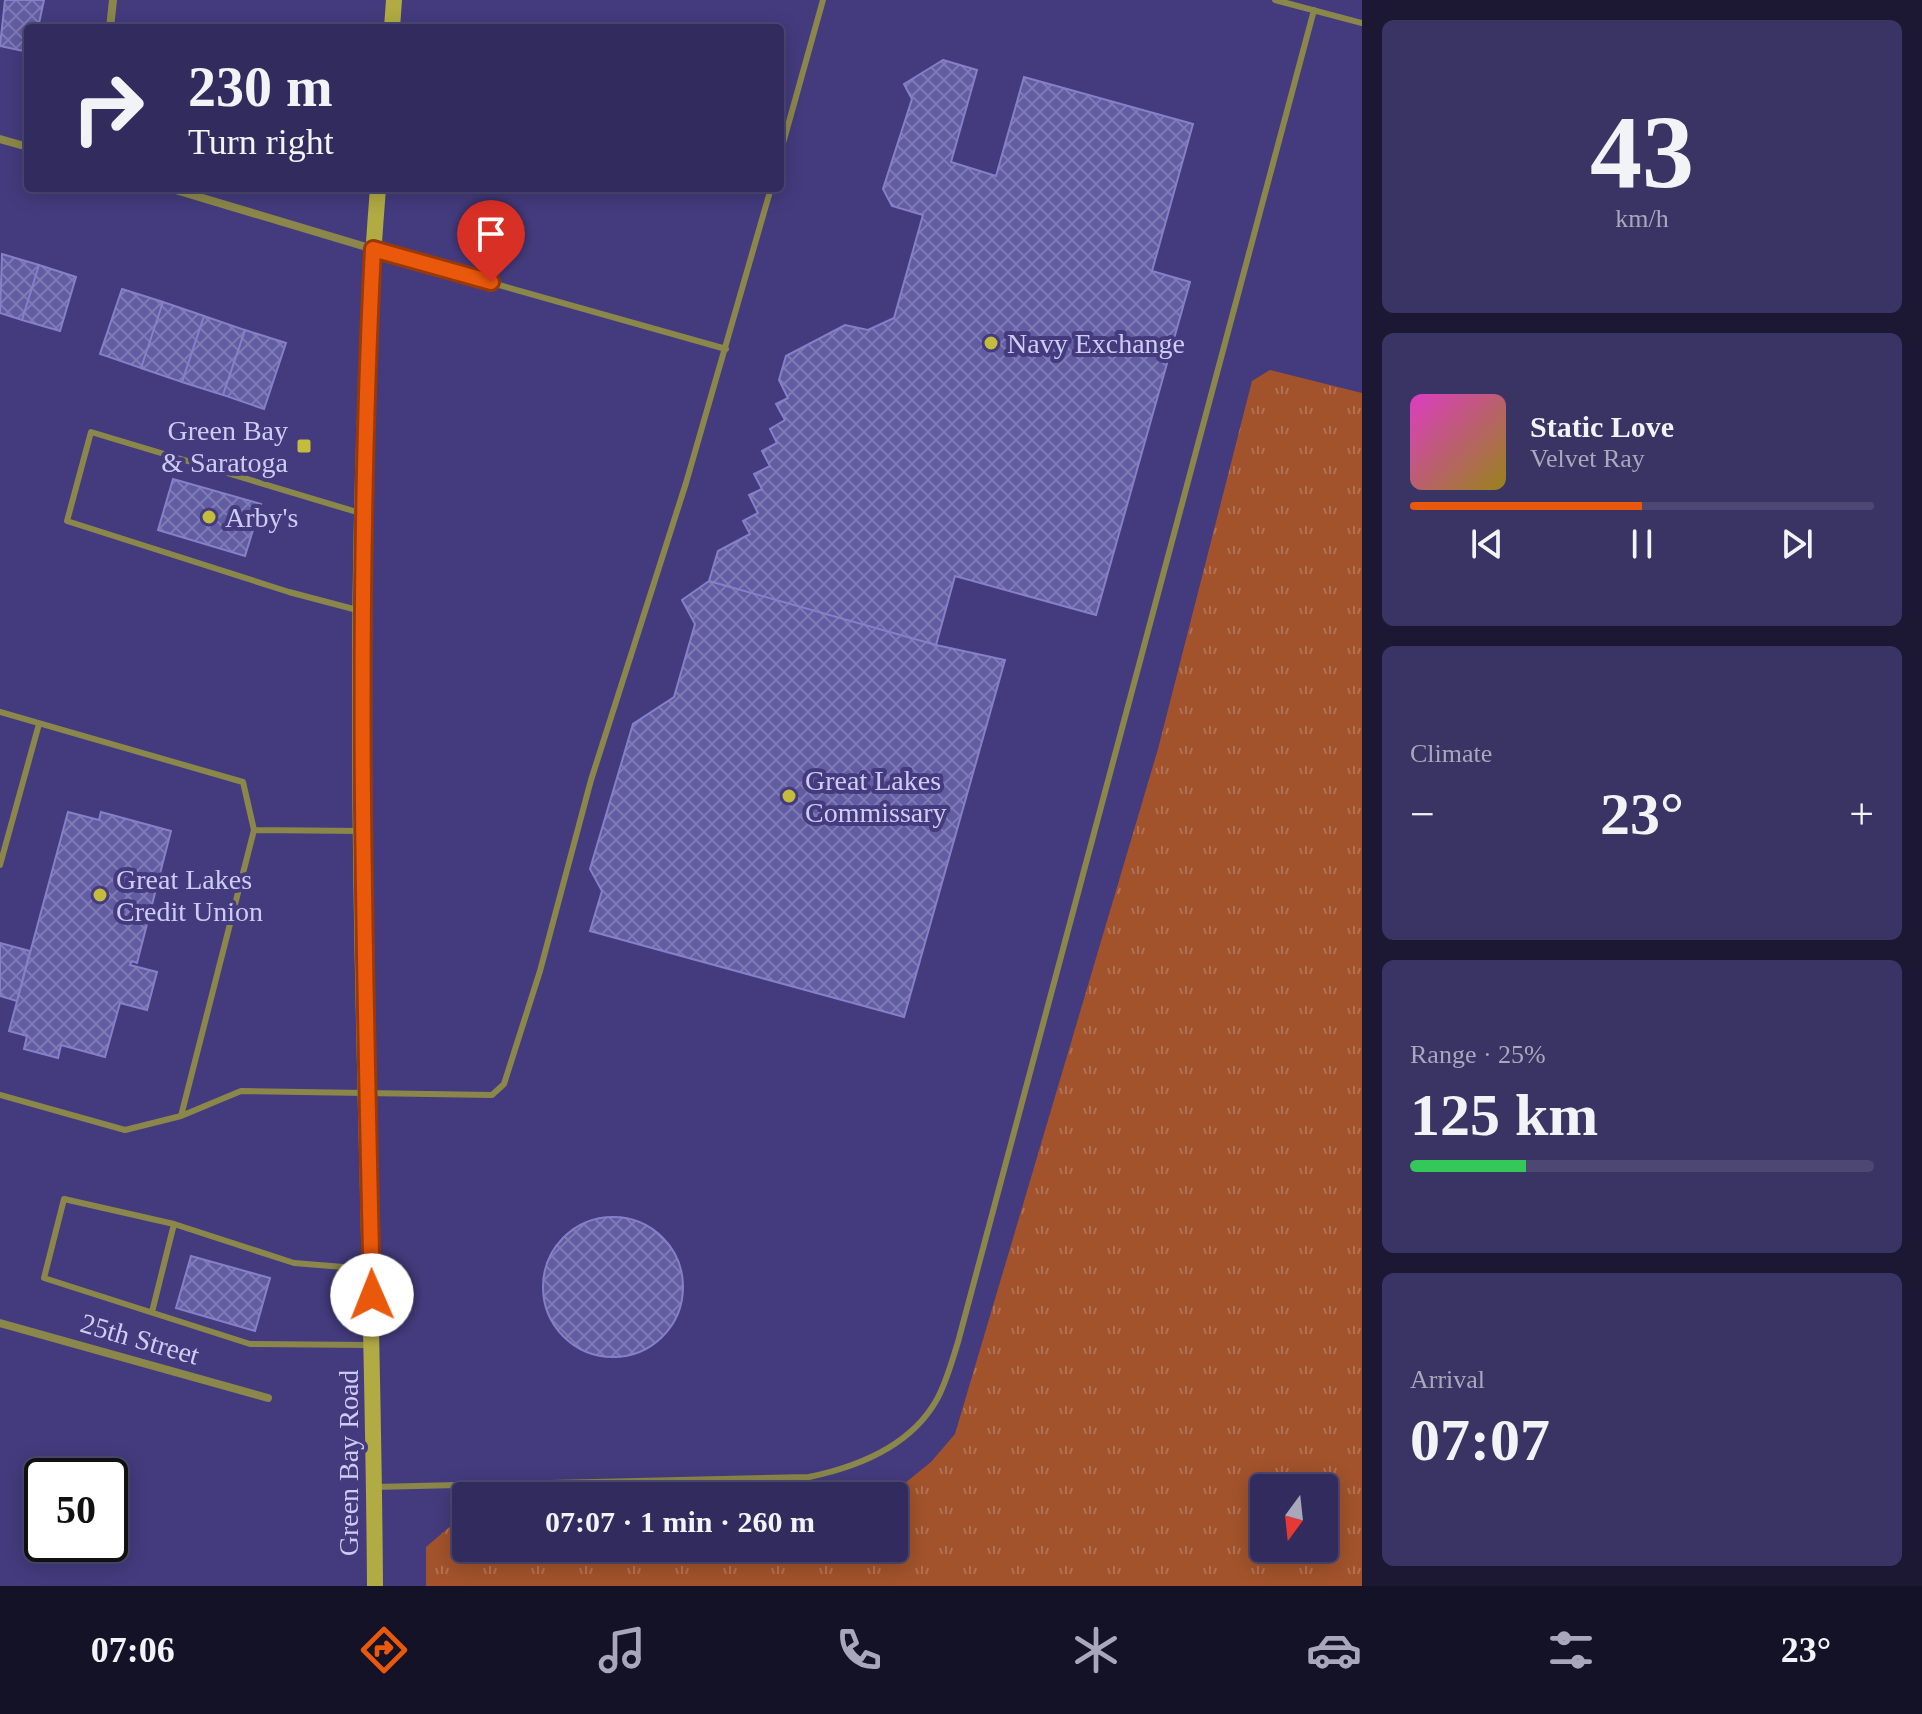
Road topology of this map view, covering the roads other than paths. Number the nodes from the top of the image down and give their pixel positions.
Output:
1 (113, 0) edge
2 (394, 0) edge
3 (823, 0) edge
4 (1275, 0) edge
5 (1314, 10) junction
6 (1362, 23) edge
7 (110, 24) edge
8 (392, 24) edge
9 (0, 139) edge
10 (784, 140) edge
11 (24, 146) edge
12 (182, 192) edge
13 (378, 192) edge
14 (770, 192) edge
15 (373, 249) junction
16 (726, 349) junction
17 (362, 514) junction
18 (361, 611) junction
19 (0, 712) edge
20 (39, 724) junction
21 (254, 830) junction
22 (362, 831) junction
23 (0, 865) edge
24 (368, 1091) junction
25 (0, 1095) edge
26 (181, 1116) junction
27 (174, 1224) junction
28 (372, 1270) junction
29 (152, 1312) junction
30 (0, 1323) edge
31 (373, 1345) junction
32 (268, 1398) dead end
33 (374, 1487) junction
34 (375, 1586) edge

1 - 7 street
2 - 8 main road
3 - 10 lane
4 - 5 lane
5 - 6 lane
5 - 33 lane
9 - 11 street
12 - 15 street
13 - 15 main road, Green Bay Road
14 - 16 lane
15 - 16 lane
15 - 17 main road, Green Bay Road
16 - 24 lane
17 - 18 main road, Green Bay Road
17 - 18 lane
18 - 22 main road, Green Bay Road
19 - 20 lane
20 - 21 lane
20 - 23 lane
21 - 22 lane
21 - 26 lane
22 - 24 main road, Green Bay Road
24 - 26 lane
24 - 28 main road, Green Bay Road
25 - 26 lane
27 - 28 lane
27 - 29 lane
27 - 29 lane
28 - 31 main road, Green Bay Road
29 - 31 lane
30 - 32 street, 25th Street
31 - 33 main road, Green Bay Road
33 - 34 main road, Green Bay Road

